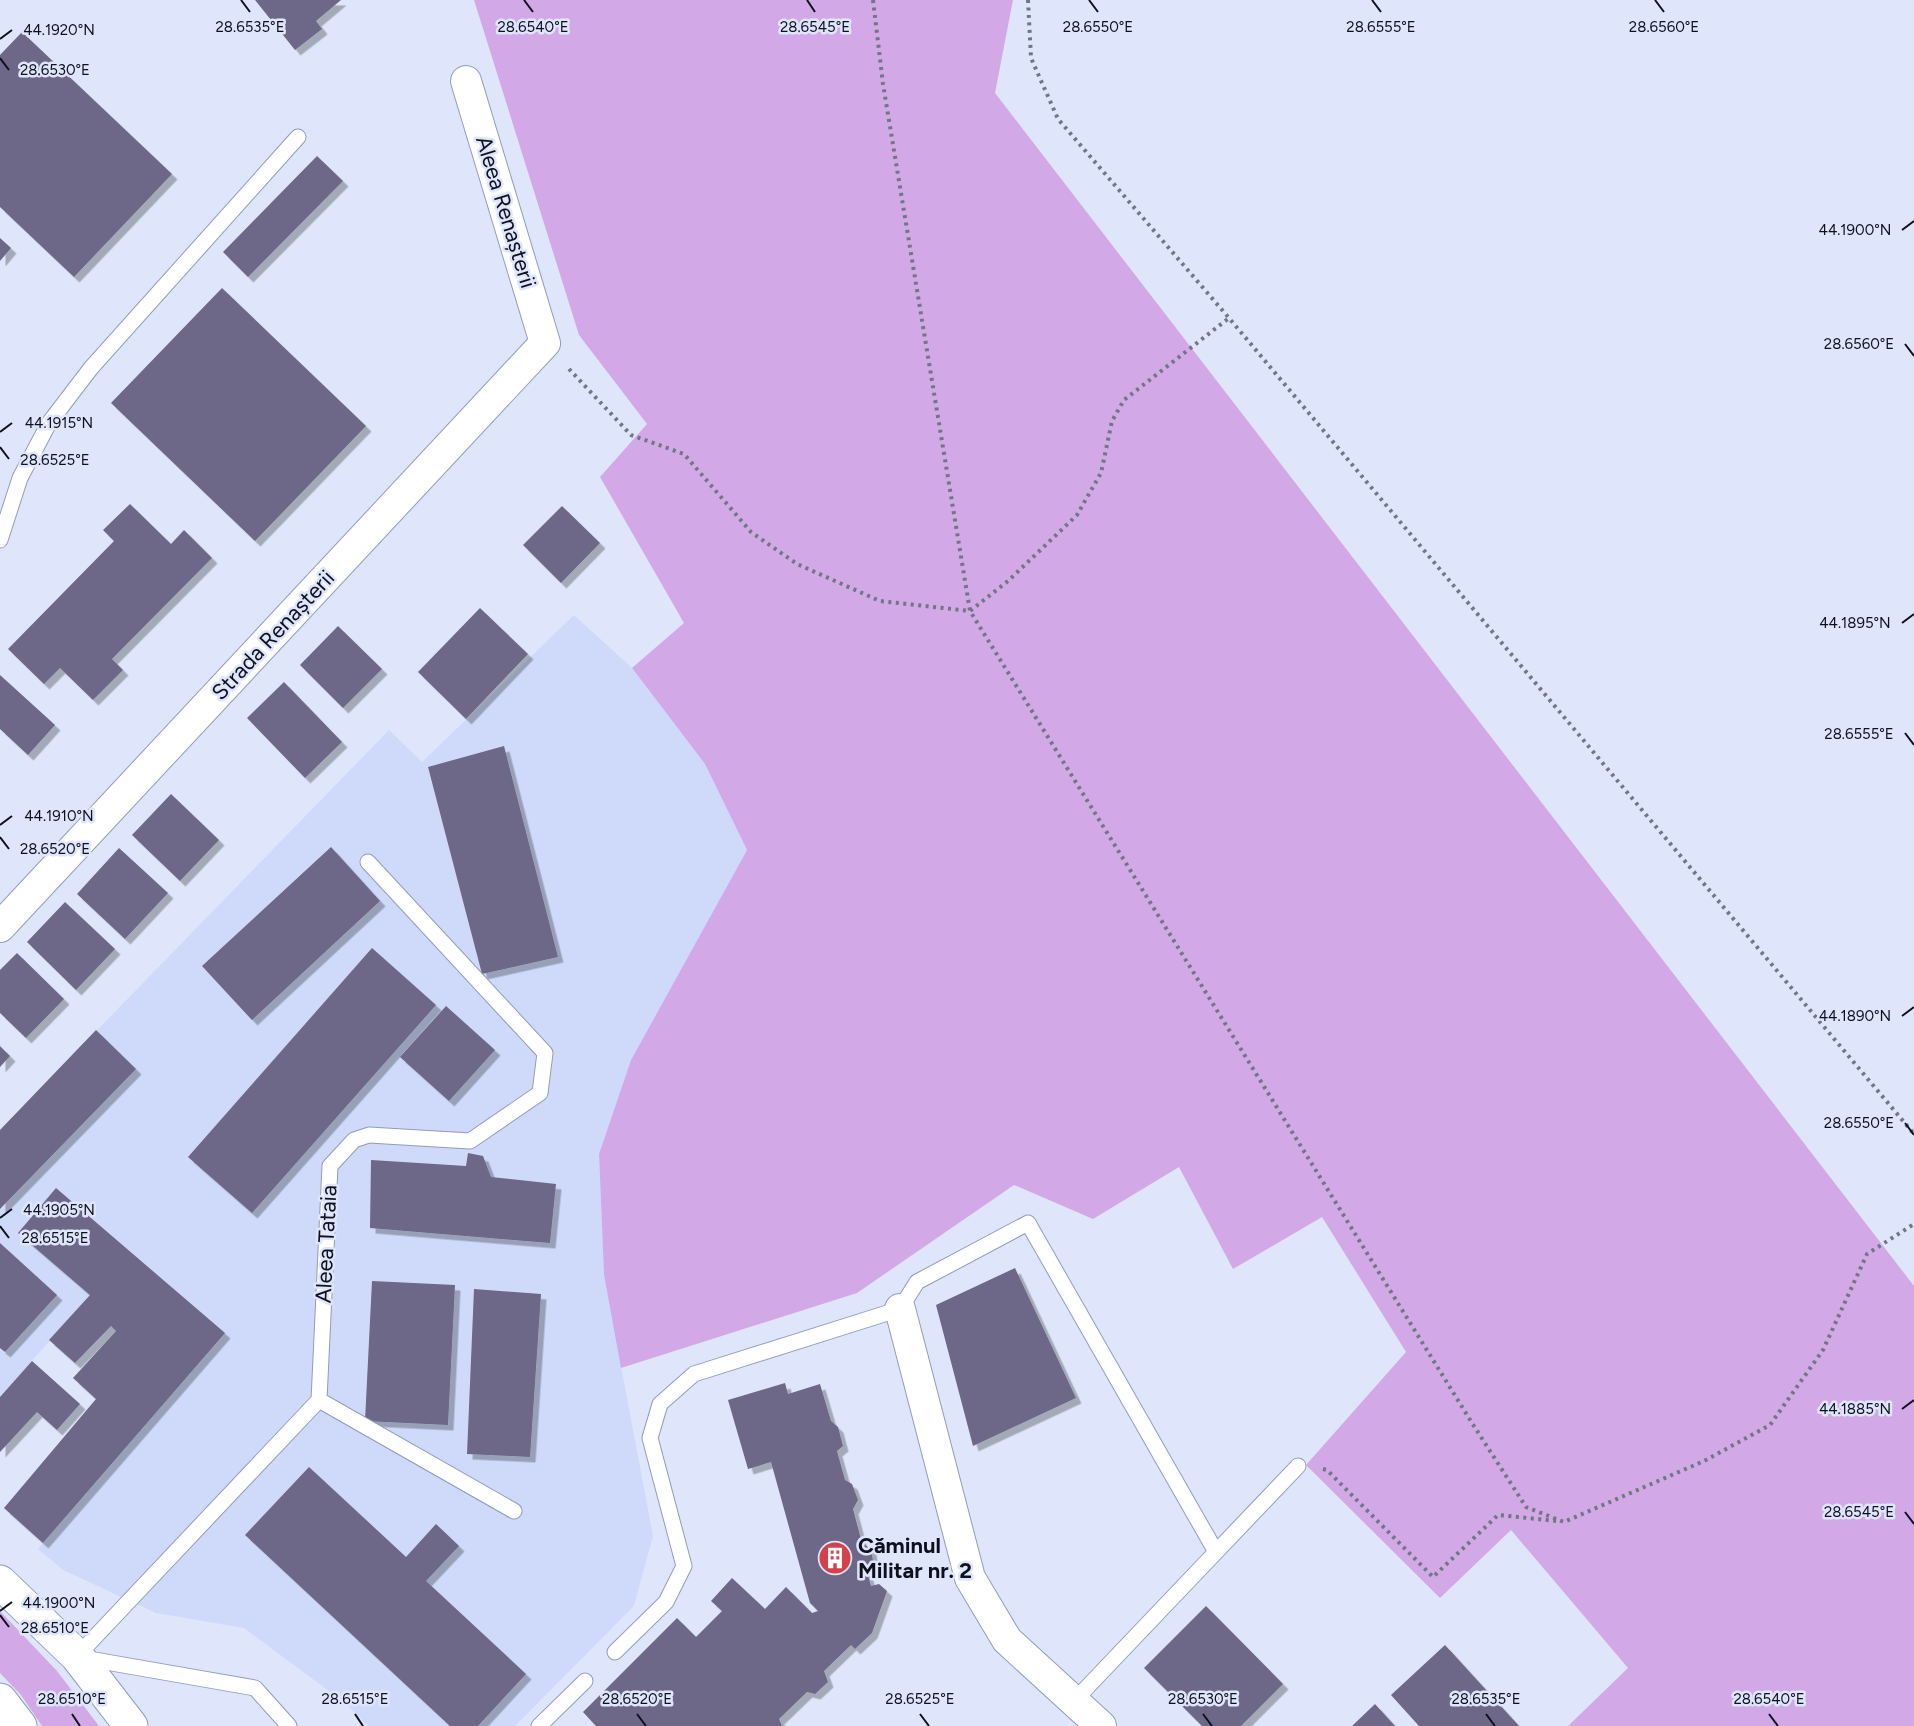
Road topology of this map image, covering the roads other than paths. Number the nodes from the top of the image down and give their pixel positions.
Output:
1 (466, 81) dead end
2 (298, 137) dead end
3 (545, 343) joint
4 (0, 540) edge
5 (368, 862) dead end
6 (0, 927) edge
7 (900, 1310) junction
8 (318, 1400) junction
9 (1298, 1466) road end
10 (514, 1511) dead end
11 (1216, 1552) junction
12 (0, 1582) edge
13 (615, 1652) dead end
14 (77, 1656) junction
15 (585, 1681) dead end
16 (0, 1700) edge
17 (1074, 1701) junction
18 (20, 1726) edge
19 (131, 1726) edge
20 (290, 1726) edge
21 (539, 1726) edge
22 (1101, 1726) edge

1 - 3 street, Aleea Renașterii
2 - 4 lane
3 - 6 street, Strada Renașterii
5 - 8 lane, Aleea Tataia
7 - 11 lane
7 - 13 lane
7 - 17 street
8 - 10 lane
8 - 14 lane
9 - 11 lane
11 - 17 lane
12 - 14 main road
14 - 19 main road
14 - 20 lane
15 - 21 lane
16 - 18 main road
17 - 22 street

